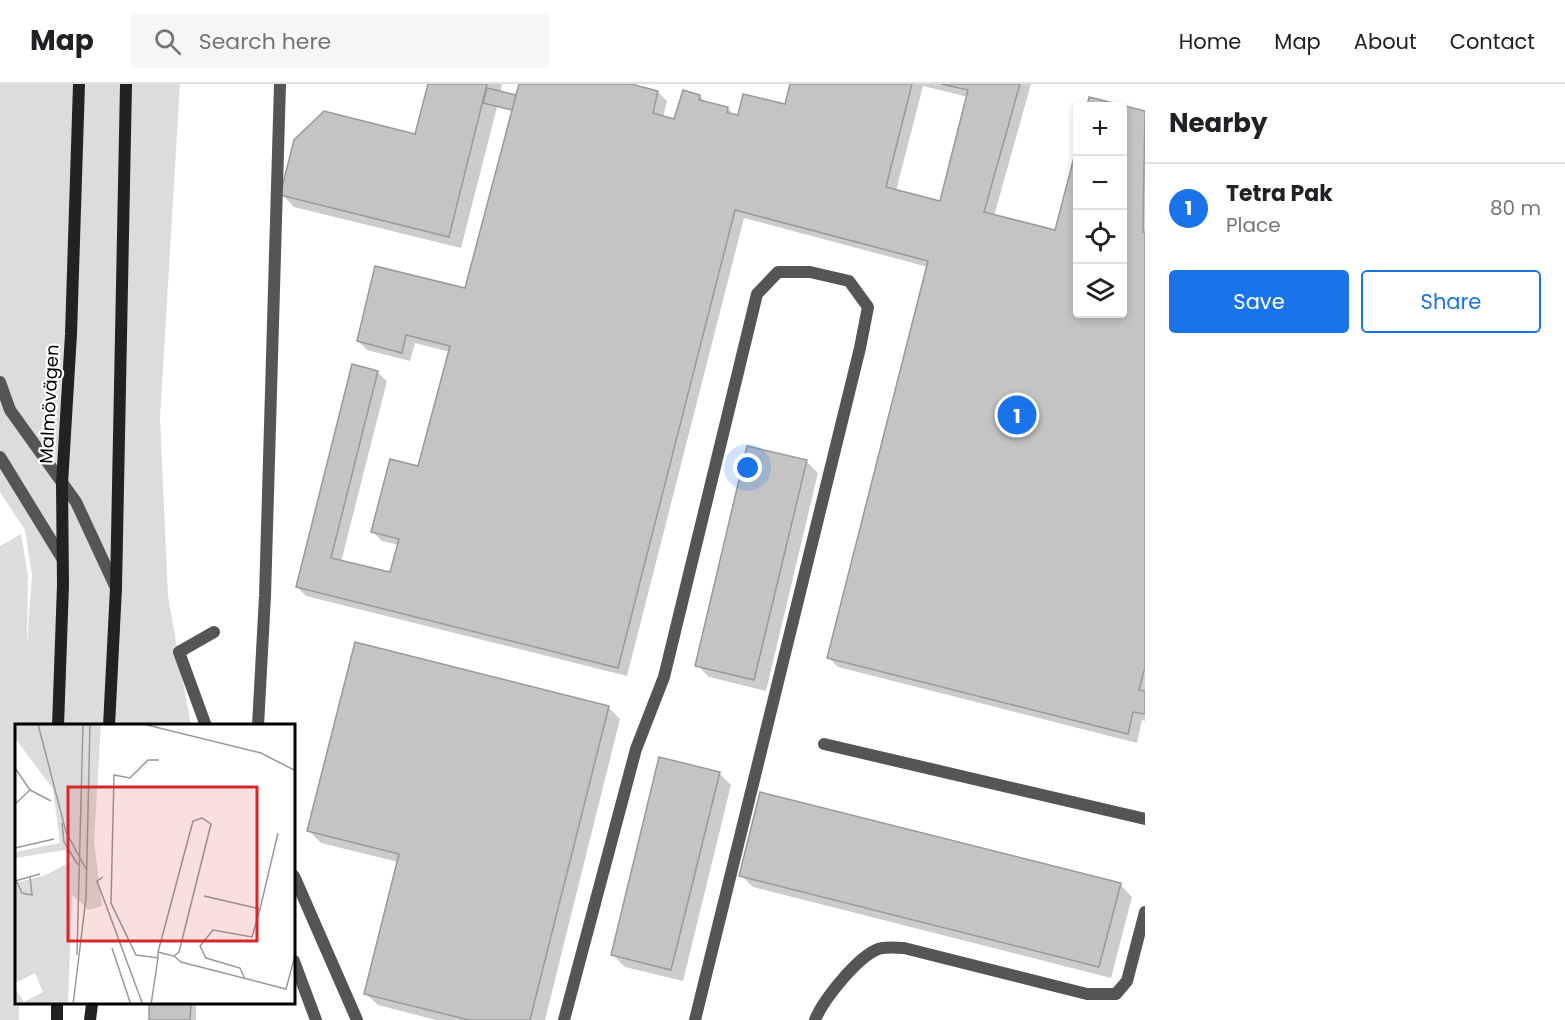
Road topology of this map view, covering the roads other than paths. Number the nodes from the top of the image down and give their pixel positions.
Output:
1 (79, 84) edge
2 (126, 84) edge
3 (280, 84) edge
4 (0, 382) edge
5 (0, 457) edge
6 (62, 484) junction
7 (62, 558) junction
8 (116, 588) junction
9 (214, 632) dead end
10 (58, 724) edge
11 (110, 724) edge
12 (205, 724) edge
13 (258, 724) edge
14 (824, 744) dead end
15 (1145, 819) edge
16 (296, 881) edge
17 (1145, 912) edge
18 (296, 966) edge
19 (92, 1005) edge
20 (90, 1020) edge
21 (316, 1020) edge
22 (357, 1020) edge
23 (564, 1020) edge
24 (695, 1020) edge
25 (815, 1020) edge

1 - 6 main road, Malmövägen
2 - 8 main road
3 - 13 street
4 - 6 street
5 - 7 street
6 - 7 main road, Malmövägen
6 - 8 street
7 - 10 main road, Malmövägen
8 - 11 main road
9 - 12 street
14 - 15 street
16 - 22 street
17 - 25 street
18 - 21 street
19 - 20 main road
23 - 24 street

